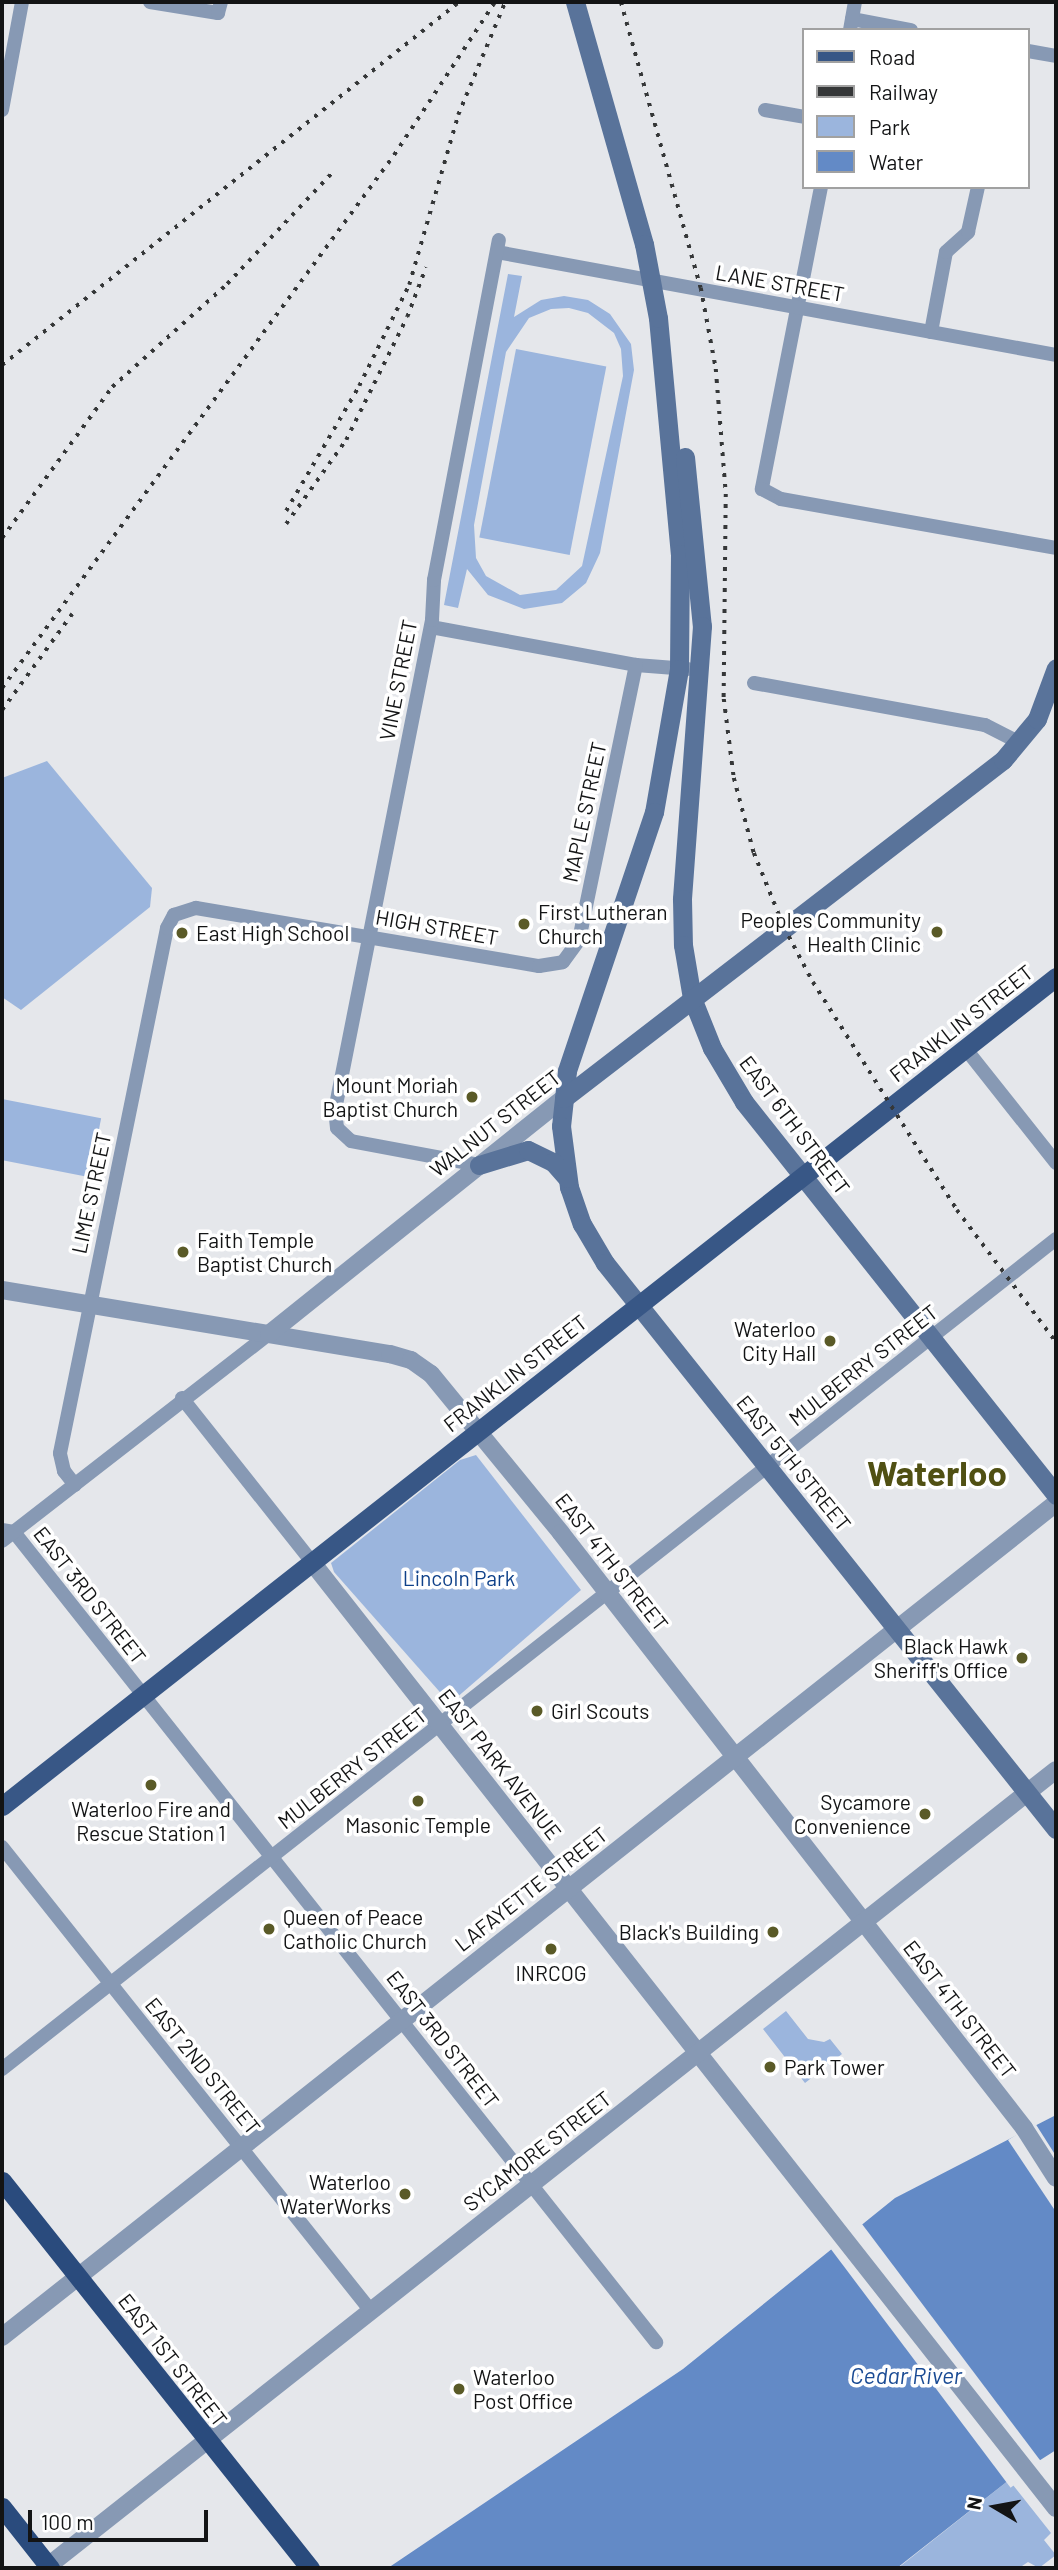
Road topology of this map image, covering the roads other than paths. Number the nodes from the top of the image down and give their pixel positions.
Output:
1 (22, 2) edge
2 (150, 2) edge
3 (575, 2) edge
4 (855, 2) edge
5 (220, 8) edge
6 (851, 24) edge
7 (892, 28) edge
8 (1030, 51) edge
9 (1056, 56) edge
10 (2, 110) edge
11 (765, 110) dead end
12 (802, 117) edge
13 (821, 189) edge
14 (978, 189) edge
15 (498, 246) joint
16 (798, 308) junction
17 (931, 332) junction
18 (663, 354) junction
19 (1056, 355) edge
20 (1056, 548) edge
21 (430, 626) junction
22 (636, 665) junction
23 (1056, 668) edge
24 (679, 669) junction
25 (702, 670) junction
26 (754, 683) dead end
27 (1019, 742) junction
28 (181, 910) joint
29 (370, 937) junction
30 (563, 962) joint
31 (1056, 977) edge
32 (692, 998) junction
33 (965, 1048) junction
34 (564, 1098) junction
35 (1056, 1163) edge
36 (480, 1165) junction
37 (803, 1176) junction
38 (567, 1178) junction
39 (1056, 1239) edge
40 (2, 1290) edge
41 (90, 1303) junction
42 (639, 1306) junction
43 (269, 1334) junction
44 (931, 1338) junction
45 (182, 1398) junction
46 (480, 1428) junction
47 (767, 1467) junction
48 (75, 1485) junction
49 (1056, 1495) edge
50 (1056, 1503) edge
51 (6, 1534) edge
52 (312, 1561) junction
53 (608, 1593) junction
54 (897, 1629) junction
55 (143, 1695) junction
56 (440, 1725) junction
57 (735, 1757) junction
58 (1056, 1770) edge
59 (1027, 1793) junction
60 (2, 1806) edge
61 (1056, 1829) edge
62 (2, 1847) edge
63 (272, 1858) junction
64 (569, 1888) junction
65 (864, 1922) junction
66 (111, 1985) junction
67 (401, 2021) junction
68 (698, 2053) junction
69 (2, 2068) edge
70 (241, 2148) junction
71 (1056, 2178) edge
72 (2, 2181) edge
73 (531, 2184) junction
74 (78, 2277) junction
75 (371, 2311) junction
76 (2, 2337) edge
77 (656, 2342) dead end
78 (206, 2438) junction
79 (2, 2507) edge
80 (1056, 2508) edge
81 (48, 2567) edge
82 (310, 2568) edge

1 - 10 street
2 - 5 street
3 - 18 main road, bridge
4 - 6 street
6 - 7 street
8 - 9 street
11 - 12 street
13 - 16 street
14 - 17 street
15 - 16 street, LANE STREET
15 - 21 street, VINE STREET
16 - 17 street, LANE STREET
16 - 20 street
17 - 19 street, LANE STREET
18 - 24 main road, EAST 5TH STREET
18 - 25 main road, EAST 6TH STREET
21 - 22 street
21 - 29 street, VINE STREET
22 - 24 street
22 - 30 street, MAPLE STREET
23 - 27 main road, WALNUT STREET
24 - 25 street
24 - 34 main road, EAST 5TH STREET
25 - 32 main road, EAST 6TH STREET
26 - 27 street
27 - 32 main road, WALNUT STREET
28 - 29 street, HIGH STREET
28 - 41 street, LIME STREET
29 - 30 street, HIGH STREET
29 - 36 street, VINE STREET
31 - 33 main road, FRANKLIN STREET
32 - 34 main road, WALNUT STREET
32 - 37 main road, EAST 6TH STREET
33 - 35 street
33 - 37 main road, FRANKLIN STREET
34 - 36 street, WALNUT STREET
34 - 38 main road, EAST 5TH STREET
36 - 38 main road
36 - 43 street, WALNUT STREET
37 - 42 main road, FRANKLIN STREET
37 - 44 main road, EAST 6TH STREET
38 - 42 main road, EAST 5TH STREET
39 - 44 street, MULBERRY STREET
40 - 41 street, EAST 4TH STREET
41 - 43 street, EAST 4TH STREET
41 - 48 street, LIME STREET
42 - 46 main road, FRANKLIN STREET
42 - 47 main road, EAST 5TH STREET
43 - 45 street, WALNUT STREET
43 - 46 street, EAST 4TH STREET
44 - 47 street, MULBERRY STREET
44 - 49 main road, EAST 6TH STREET
45 - 48 street, WALNUT STREET
45 - 52 street, EAST PARK AVENUE
46 - 52 main road, FRANKLIN STREET
46 - 53 street, EAST 4TH STREET
47 - 53 street, MULBERRY STREET
47 - 54 main road, EAST 5TH STREET
48 - 51 street, WALNUT STREET
50 - 54 street, LAFAYETTE STREET
51 - 55 street, EAST 3RD STREET
52 - 55 main road, FRANKLIN STREET
52 - 56 street, EAST PARK AVENUE
53 - 56 street, MULBERRY STREET
53 - 57 street, EAST 4TH STREET
54 - 57 street, LAFAYETTE STREET
54 - 59 main road, EAST 5TH STREET
55 - 60 main road, FRANKLIN STREET
55 - 63 street, EAST 3RD STREET
56 - 63 street, MULBERRY STREET
56 - 64 street, EAST PARK AVENUE
57 - 64 street, LAFAYETTE STREET
57 - 65 street, EAST 4TH STREET
58 - 59 street, SYCAMORE STREET
59 - 61 main road, EAST 5TH STREET
59 - 65 street, SYCAMORE STREET
62 - 66 street, EAST 2ND STREET
63 - 66 street, MULBERRY STREET
63 - 67 street, EAST 3RD STREET
64 - 67 street, LAFAYETTE STREET
64 - 68 street, EAST PARK AVENUE
65 - 68 street, SYCAMORE STREET
65 - 71 street, EAST 4TH STREET
66 - 69 street, MULBERRY STREET
66 - 70 street, EAST 2ND STREET
67 - 70 street, LAFAYETTE STREET
67 - 73 street, EAST 3RD STREET
68 - 73 street, SYCAMORE STREET
68 - 80 street, EAST PARK AVENUE
70 - 74 street, LAFAYETTE STREET
70 - 75 street, EAST 2ND STREET
72 - 74 highway, EAST 1ST STREET
73 - 75 street, SYCAMORE STREET
73 - 77 street, EAST 3RD STREET
74 - 76 street, LAFAYETTE STREET
74 - 78 highway, EAST 1ST STREET
75 - 78 street, SYCAMORE STREET
78 - 81 street, SYCAMORE STREET
78 - 82 highway, EAST 1ST STREET
79 - 81 highway

